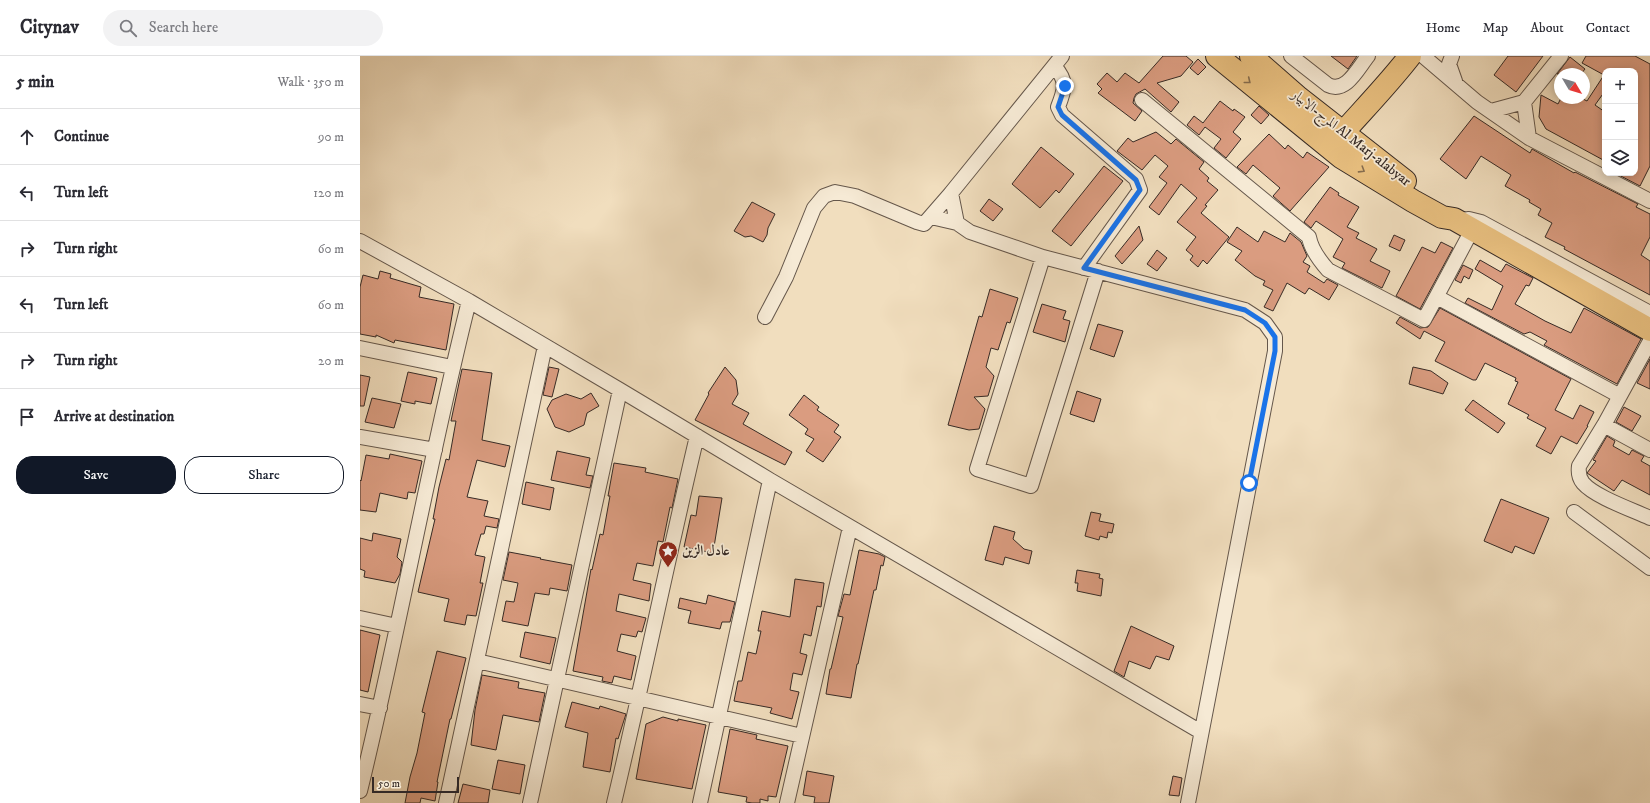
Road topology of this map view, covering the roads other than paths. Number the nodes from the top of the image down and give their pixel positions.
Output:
1 (1217, 56) edge
2 (1251, 56) edge
3 (1291, 56) edge
4 (1368, 56) edge
5 (1410, 56) edge
6 (1424, 56) edge
7 (1452, 56) edge
8 (1561, 56) edge
9 (1058, 61) edge
10 (1456, 84) junction
11 (1142, 100) dead end
12 (1524, 102) junction
13 (1491, 112) junction
14 (1321, 116) junction
15 (1365, 116) junction
16 (1529, 138) junction
17 (1341, 145) junction
18 (1373, 158) junction
19 (951, 193) junction
20 (1650, 201) edge
21 (932, 217) junction
22 (956, 223) junction
23 (1461, 223) junction
24 (360, 241) edge
25 (1043, 257) junction
26 (1084, 268) junction
27 (1098, 271) junction
28 (1437, 297) junction
29 (469, 301) junction
30 (1650, 313) edge
31 (764, 317) dead end
32 (1650, 330) edge
33 (1650, 341) edge
34 (545, 346) junction
35 (360, 348) edge
36 (452, 367) junction
37 (620, 390) junction
38 (1620, 396) junction
39 (1604, 425) junction
40 (697, 436) junction
41 (360, 437) edge
42 (435, 450) junction
43 (1650, 450) edge
44 (770, 480) junction
45 (1574, 512) dead end
46 (1650, 518) edge
47 (850, 527) junction
48 (1650, 568) edge
49 (360, 618) edge
50 (397, 626) junction
51 (477, 661) junction
52 (557, 679) junction
53 (639, 698) junction
54 (360, 704) edge
55 (380, 708) junction
56 (719, 717) junction
57 (1201, 732) junction
58 (802, 736) junction
59 (360, 791) edge
60 (446, 803) edge
61 (530, 803) edge
62 (614, 803) edge
63 (700, 803) edge
64 (787, 803) edge
65 (1188, 803) edge

1 -> 17 main road, المرج-الابيار Al Marj-alabyar
2 - 14 main road, المرج-الابيار Al Marj-alabyar
3 - 4 street
5 - 15 main road
6 - 10 street
7 - 10 street
8 - 12 street
9 - 19 street
9 - 26 street
10 - 13 street
11 - 28 street
12 - 13 street
12 - 16 street
13 - 16 street
14 - 15 main road
14 - 17 main road, المرج-الابيار Al Marj-alabyar
15 - 17 main road
15 - 18 main road
16 - 20 street
17 - 18 main road, المرج-الابيار Al Marj-alabyar
17 -> 23 main road, المرج-الابيار Al Marj-alabyar
18 - 23 main road, المرج-الابيار Al Marj-alabyar
19 - 21 street
19 - 22 street
21 - 22 street
21 - 31 street
22 - 25 street
23 - 28 street
23 - 30 street
23 - 32 main road, المرج-الابيار Al Marj-alabyar
24 - 29 street
25 - 26 street
25 - 27 street
26 - 27 street
27 - 57 street
28 - 38 street
29 - 34 street
29 - 36 street
33 - 38 street
34 - 37 street
34 - 51 street
35 - 36 street
36 - 42 street
37 - 40 street
37 - 52 street
38 - 39 street
39 - 43 street
39 - 46 street
40 - 44 street
40 - 53 street
41 - 42 street
42 - 50 street
44 - 47 street
44 - 56 street
45 - 48 street
47 - 57 street
47 - 58 street
49 - 50 street
50 - 55 street
51 - 52 street
51 - 60 street
52 - 53 street
52 - 61 street
53 - 56 street
53 - 62 street
54 - 55 street
55 - 59 street
56 - 58 street
56 - 63 street
57 - 65 street
58 - 64 street

